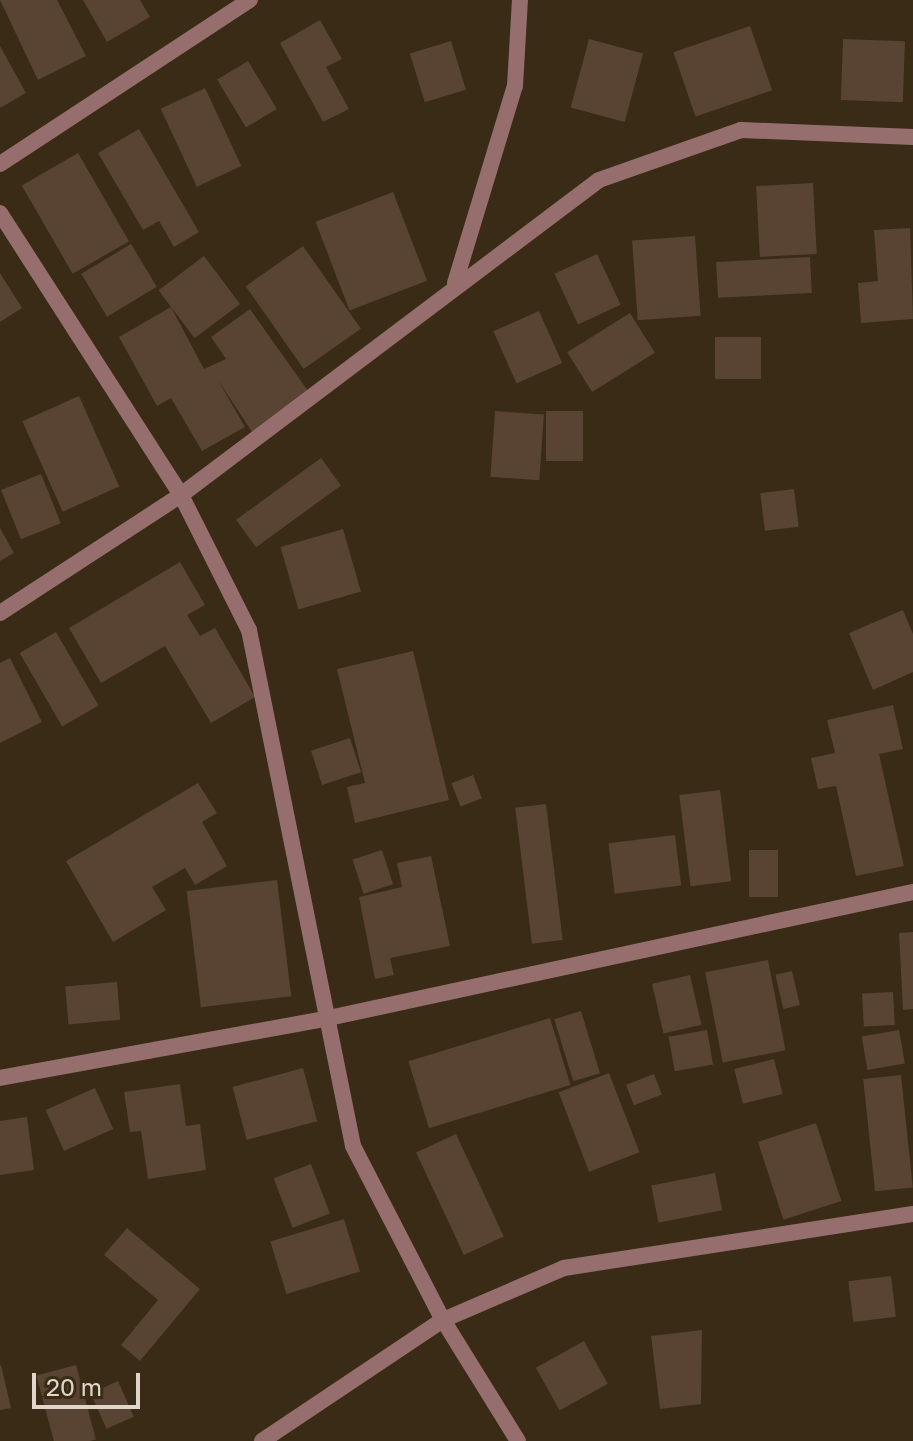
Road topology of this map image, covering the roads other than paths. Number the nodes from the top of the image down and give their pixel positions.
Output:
1 (250, 0) edge
2 (520, 0) edge
3 (913, 137) edge
4 (0, 164) edge
5 (0, 213) edge
6 (455, 283) junction
7 (181, 495) junction
8 (0, 613) edge
9 (913, 892) edge
10 (324, 1019) junction
11 (0, 1078) edge
12 (913, 1214) edge
13 (443, 1320) junction
14 (262, 1441) edge
15 (518, 1441) edge

1 - 4 street
2 - 6 street
3 - 6 street
5 - 7 street
6 - 7 street
7 - 8 street
7 - 10 street
9 - 10 street
10 - 11 street
10 - 13 street
12 - 13 street
13 - 14 street
13 - 15 street

